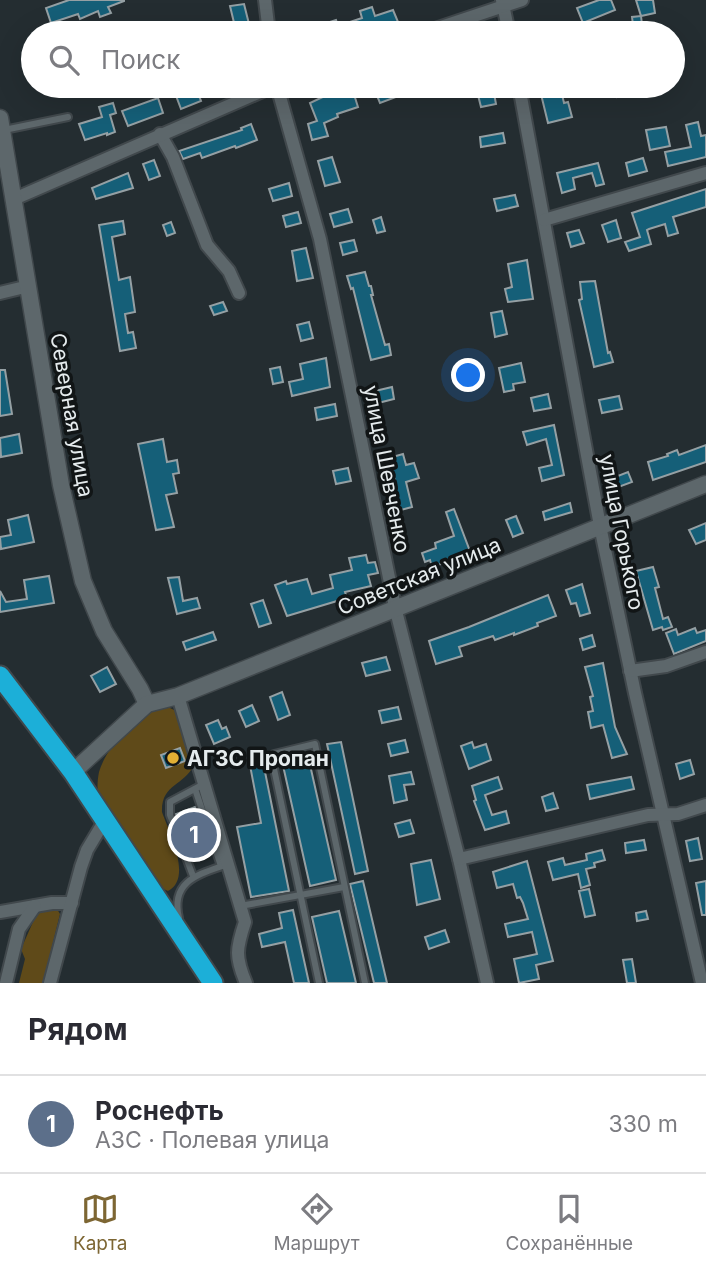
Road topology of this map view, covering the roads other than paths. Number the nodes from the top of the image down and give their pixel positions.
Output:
1 (265, 0) edge
2 (522, 0) edge
3 (503, 3) edge
4 (268, 21) edge
5 (455, 21) edge
6 (507, 21) edge
7 (247, 98) edge
8 (279, 98) edge
9 (521, 98) edge
10 (68, 117) dead end
11 (1, 124) edge
12 (160, 134) junction
13 (706, 173) edge
14 (15, 199) junction
15 (544, 220) junction
16 (29, 286) junction
17 (0, 293) edge
18 (239, 293) dead end
19 (706, 484) edge
20 (600, 526) junction
21 (396, 607) junction
22 (706, 652) edge
23 (630, 671) junction
24 (0, 676) edge
25 (178, 696) junction
26 (147, 705) junction
27 (73, 772) junction
28 (200, 786) junction
29 (706, 805) edge
30 (664, 815) junction
31 (105, 820) junction
32 (207, 824) junction
33 (177, 835) junction
34 (459, 859) junction
35 (225, 865) junction
36 (193, 876) junction
37 (344, 887) junction
38 (299, 896) junction
39 (72, 903) junction
40 (35, 906) junction
41 (240, 906) junction
42 (0, 912) edge
43 (183, 937) junction
44 (6, 983) edge
45 (50, 983) edge
46 (213, 983) edge
47 (246, 983) edge
48 (319, 983) edge
49 (365, 983) edge
50 (487, 983) edge
51 (702, 983) edge

1 - 4 street
2 - 3 street
3 - 5 street
3 - 6 street
7 - 12 street
8 - 21 street, улица Шевченко
9 - 15 street, улица Горького
10 - 11 lane
11 - 14 street, Северная улица
12 - 14 street
12 - 18 street
13 - 15 street
14 - 16 street, Северная улица
15 - 20 street, улица Горького
16 - 17 street
16 - 26 street, Северная улица
19 - 20 street, Советская улица
20 - 21 street, Советская улица
20 - 23 street, улица Горького
21 - 25 street, Советская улица
21 - 34 street, улица Шевченко
22 - 23 street
23 - 30 street, улица Горького
24 - 27 highway
25 - 26 street, Советская улица
25 - 28 street
26 - 27 street
27 - 31 highway
28 - 32 lane
28 - 33 lane
28 - 35 street
29 - 30 street
30 - 34 street
30 - 51 street, улица Горького
31 - 39 street
31 - 43 highway
32 - 33 lane
32 - 35 lane
33 - 36 lane
34 - 50 street, улица Шевченко
35 - 36 lane
35 - 41 street
36 - 43 lane
37 - 38 lane
37 - 38 lane
37 - 49 lane
38 - 41 lane
38 - 48 lane
39 - 40 street
39 - 45 street
40 - 42 street
40 - 44 street
41 - 47 street
43 - 46 highway

